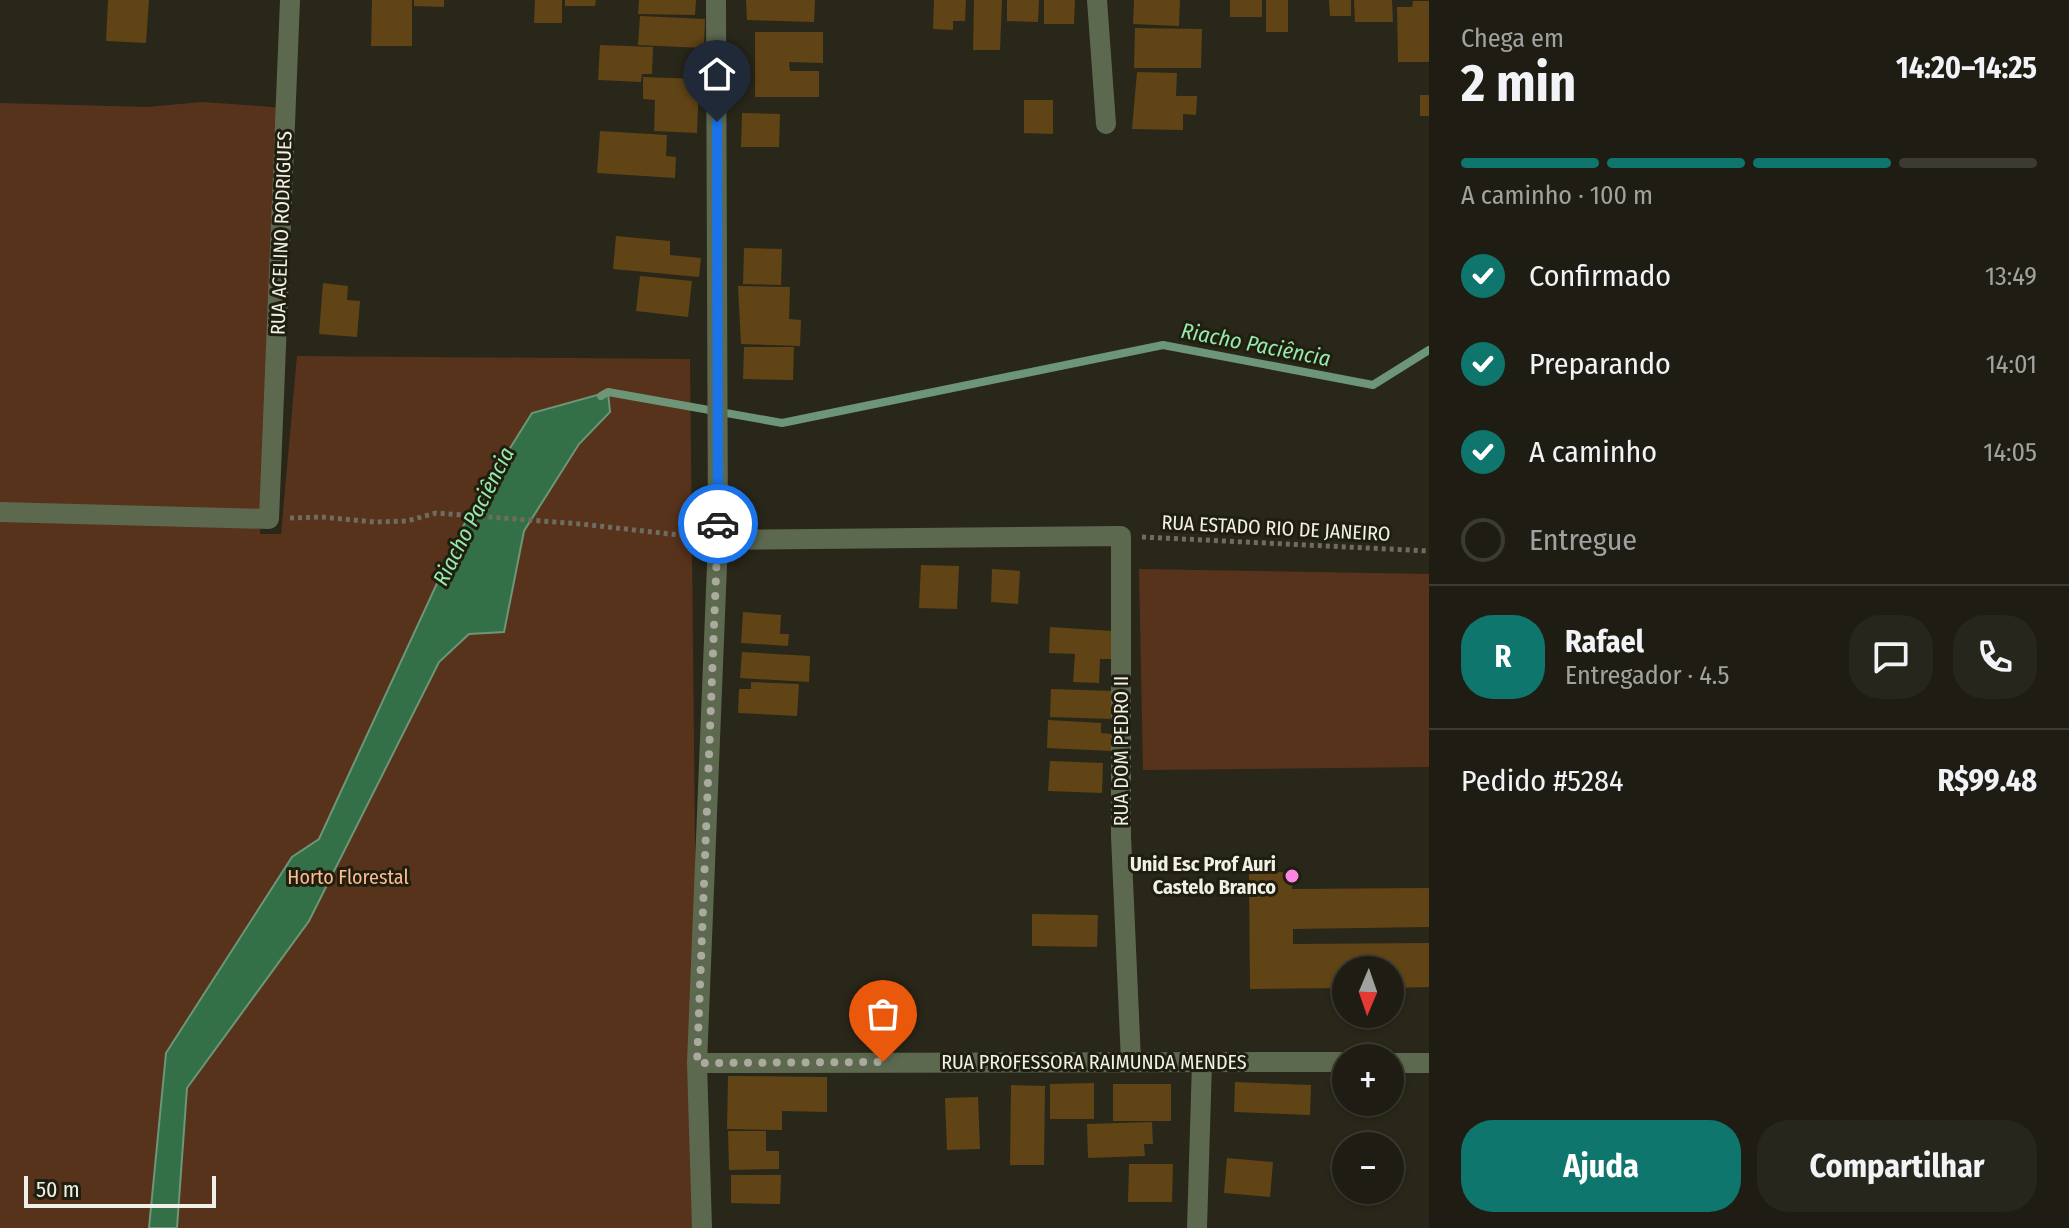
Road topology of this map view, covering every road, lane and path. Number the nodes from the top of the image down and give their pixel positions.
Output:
1 (290, 0) edge
2 (716, 0) edge
3 (1097, 0) edge
4 (1106, 124) dead end
5 (0, 512) edge
6 (269, 519) junction
7 (1121, 536) junction
8 (718, 540) junction
9 (1429, 551) edge
10 (1131, 1061) junction
11 (1202, 1062) junction
12 (1332, 1062) edge
13 (697, 1063) junction
14 (1404, 1063) edge
15 (1429, 1063) edge
16 (702, 1228) edge
17 (1197, 1228) edge

1 - 6 street, RUA ACELINO RODRIGUES
2 - 8 street
3 - 4 street
5 - 6 street
6 - 8 path
7 - 8 street
7 - 9 path, RUA ESTADO RIO DE JANEIRO
7 - 10 street, RUA DOM PEDRO II
8 - 13 street
10 - 11 street, RUA PROFESSORA RAIMUNDA MENDES
10 - 13 street, RUA PROFESSORA RAIMUNDA MENDES
11 - 12 street, RUA PROFESSORA RAIMUNDA MENDES
11 - 17 street
13 - 16 street
14 - 15 street

